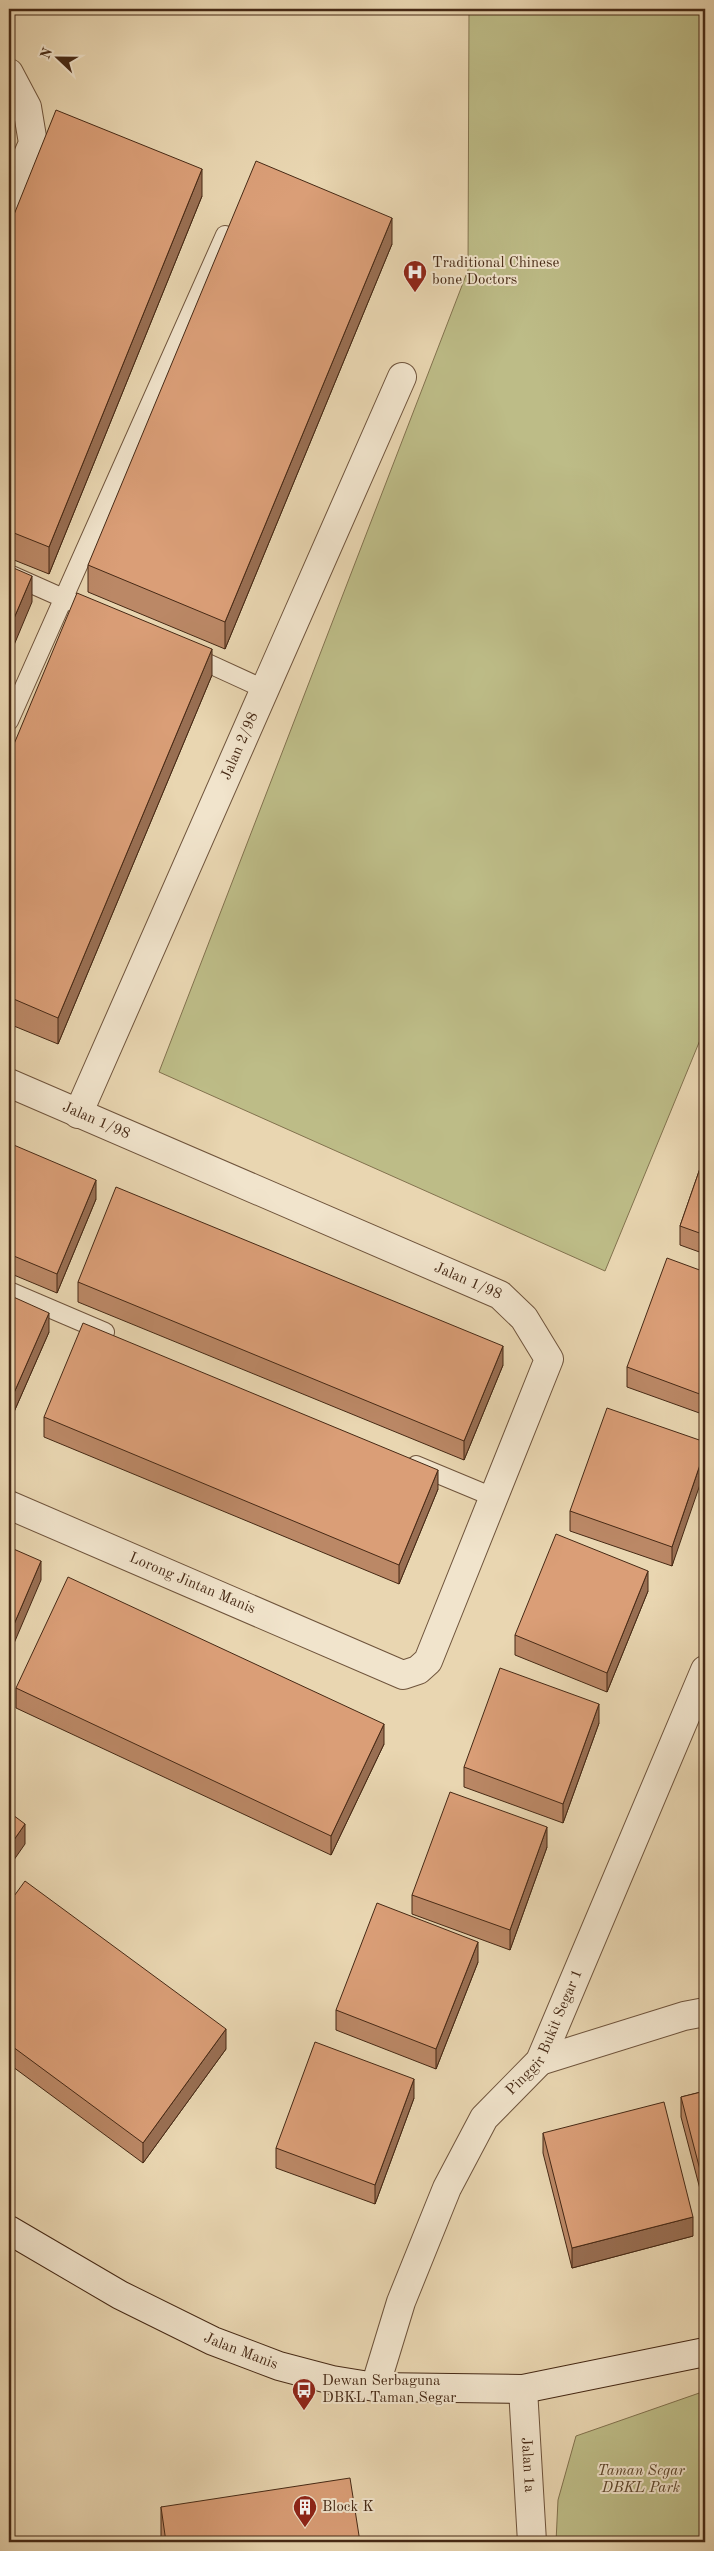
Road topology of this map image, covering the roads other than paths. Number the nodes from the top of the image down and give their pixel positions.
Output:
1 (9, 73) edge
2 (9, 199) edge
3 (225, 235) edge
4 (402, 377) dead end
5 (9, 574) edge
6 (63, 598) junction
7 (89, 610) edge
8 (177, 650) edge
9 (264, 689) junction
10 (9, 721) edge
11 (9, 1083) edge
12 (78, 1114) junction
13 (9, 1291) edge
14 (118, 1338) edge
15 (402, 1458) edge
16 (494, 1498) junction
17 (9, 1505) edge
18 (375, 1663) joint
19 (705, 1670) edge
20 (705, 2012) edge
21 (540, 2062) junction
22 (9, 2230) edge
23 (705, 2352) edge
24 (375, 2387) junction
25 (523, 2389) junction
26 (532, 2542) edge

1 - 2 street
3 - 6 lane
4 - 9 street, Jalan 2/98
5 - 6 lane
6 - 7 lane
6 - 10 lane
8 - 9 lane
9 - 12 street, Jalan 2/98
11 - 12 street, Jalan 1/98
12 - 16 street, Jalan 1/98
13 - 14 lane
15 - 16 lane
16 - 18 street, Jalan 1/98
17 - 18 street, Lorong Jintan Manis
19 - 21 street, Pinggir Bukit Segar 1
20 - 21 street
21 - 24 street, Pinggir Bukit Segar 1
22 - 24 street, Jalan Manis
23 - 25 street, Jalan Manis
24 - 25 street, Jalan Manis
25 - 26 street, Jalan 1a

